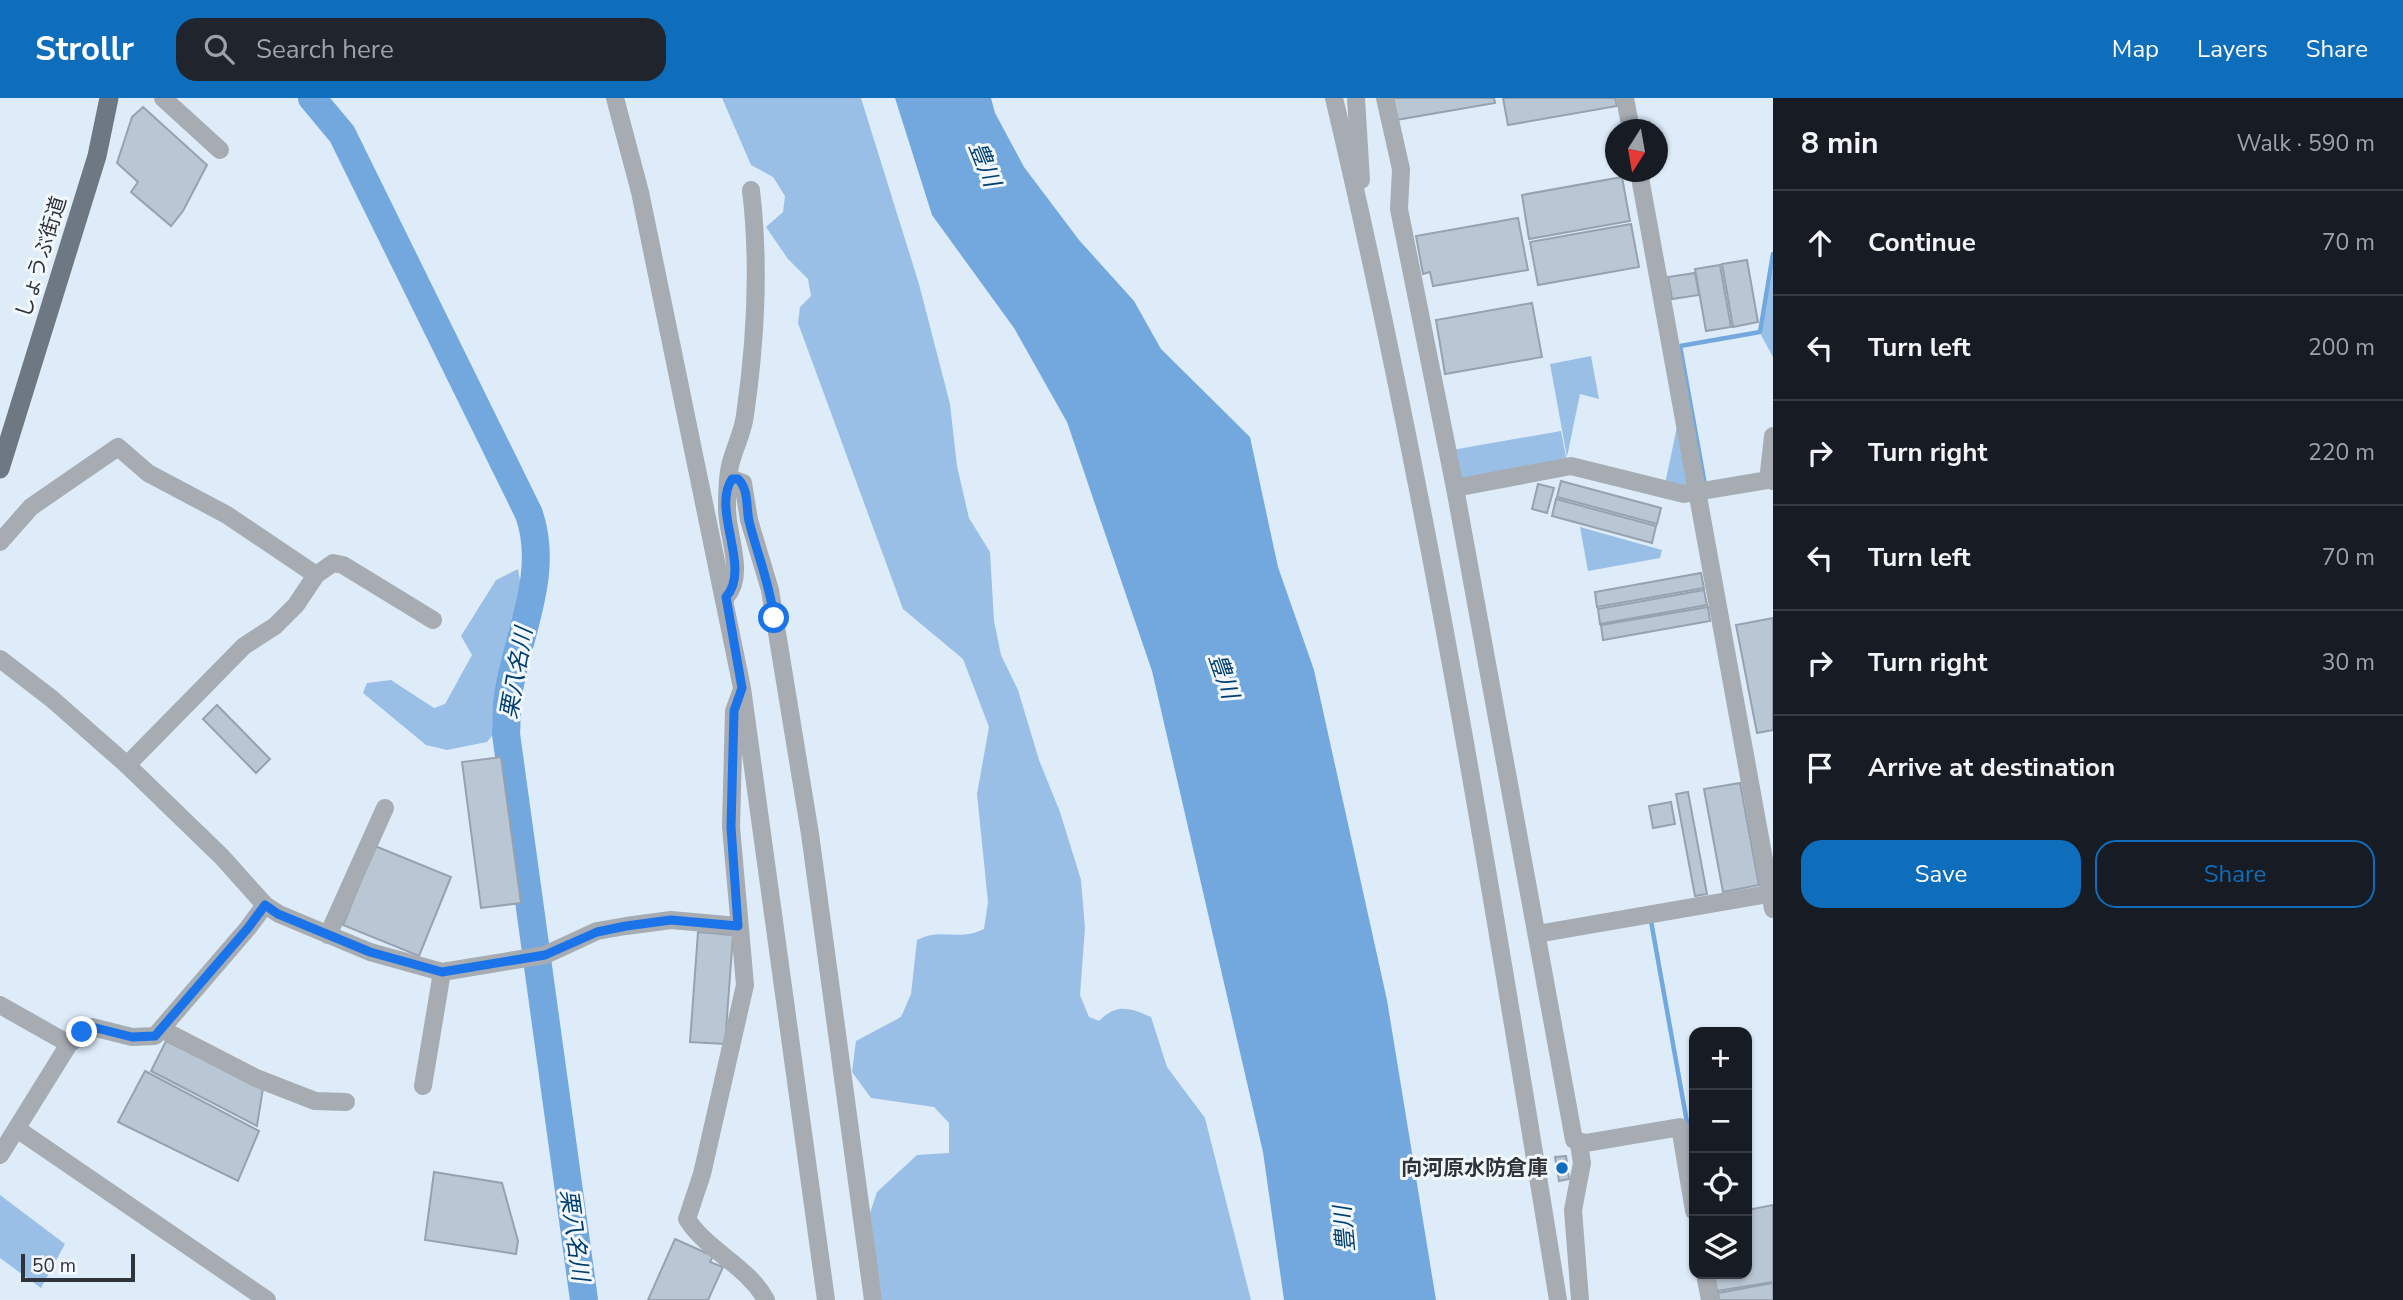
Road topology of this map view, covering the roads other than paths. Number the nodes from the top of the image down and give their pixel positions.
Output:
1 (109, 98) edge
2 (163, 98) edge
3 (615, 98) edge
4 (1334, 98) edge
5 (1356, 98) edge
6 (1385, 98) edge
7 (1625, 98) edge
8 (1629, 119) edge
9 (220, 150) dead end
10 (1641, 182) edge
11 (751, 190) dead end
12 (1359, 198) junction
13 (1773, 436) edge
14 (0, 469) edge
15 (1772, 480) edge
16 (729, 483) junction
17 (1455, 488) junction
18 (1698, 494) junction
19 (0, 542) edge
20 (316, 576) junction
21 (726, 597) junction
22 (433, 620) dead end
23 (0, 659) edge
24 (742, 688) junction
25 (127, 765) junction
26 (385, 808) dead end
27 (1772, 898) edge
28 (265, 905) junction
29 (738, 926) junction
30 (1537, 934) junction
31 (328, 935) junction
32 (442, 972) junction
33 (0, 1005) edge
34 (163, 1030) junction
35 (69, 1044) junction
36 (424, 1086) dead end
37 (346, 1102) dead end
38 (17, 1129) junction
39 (1579, 1144) junction
40 (0, 1155) edge
41 (1689, 1181) edge
42 (1706, 1279) edge
43 (267, 1300) edge
44 (766, 1300) edge
45 (826, 1300) edge
46 (873, 1300) edge
47 (1558, 1300) edge
48 (1580, 1300) edge
49 (1710, 1300) edge

1 - 14 main road, しょうぶ街道
2 - 9 street
3 - 21 street
4 - 12 street
5 - 12 street
6 - 17 street
7 - 8 street
10 - 18 street
11 - 16 street
12 - 47 street
13 - 15 street
15 - 18 street
16 - 21 street
16 - 46 street
17 - 18 street
17 - 30 street
18 - 27 street
19 - 20 street
20 - 22 street
20 - 25 street
21 - 24 street
23 - 25 street
24 - 29 street
24 - 45 street
25 - 28 street
26 - 31 street
27 - 30 street
28 - 31 street
28 - 34 street
29 - 32 street
29 - 44 street
30 - 39 street
31 - 32 street
32 - 36 street
33 - 35 street
34 - 35 street
34 - 37 street
35 - 38 street
38 - 40 street
38 - 43 street
39 - 41 street
39 - 48 street
42 - 49 street

